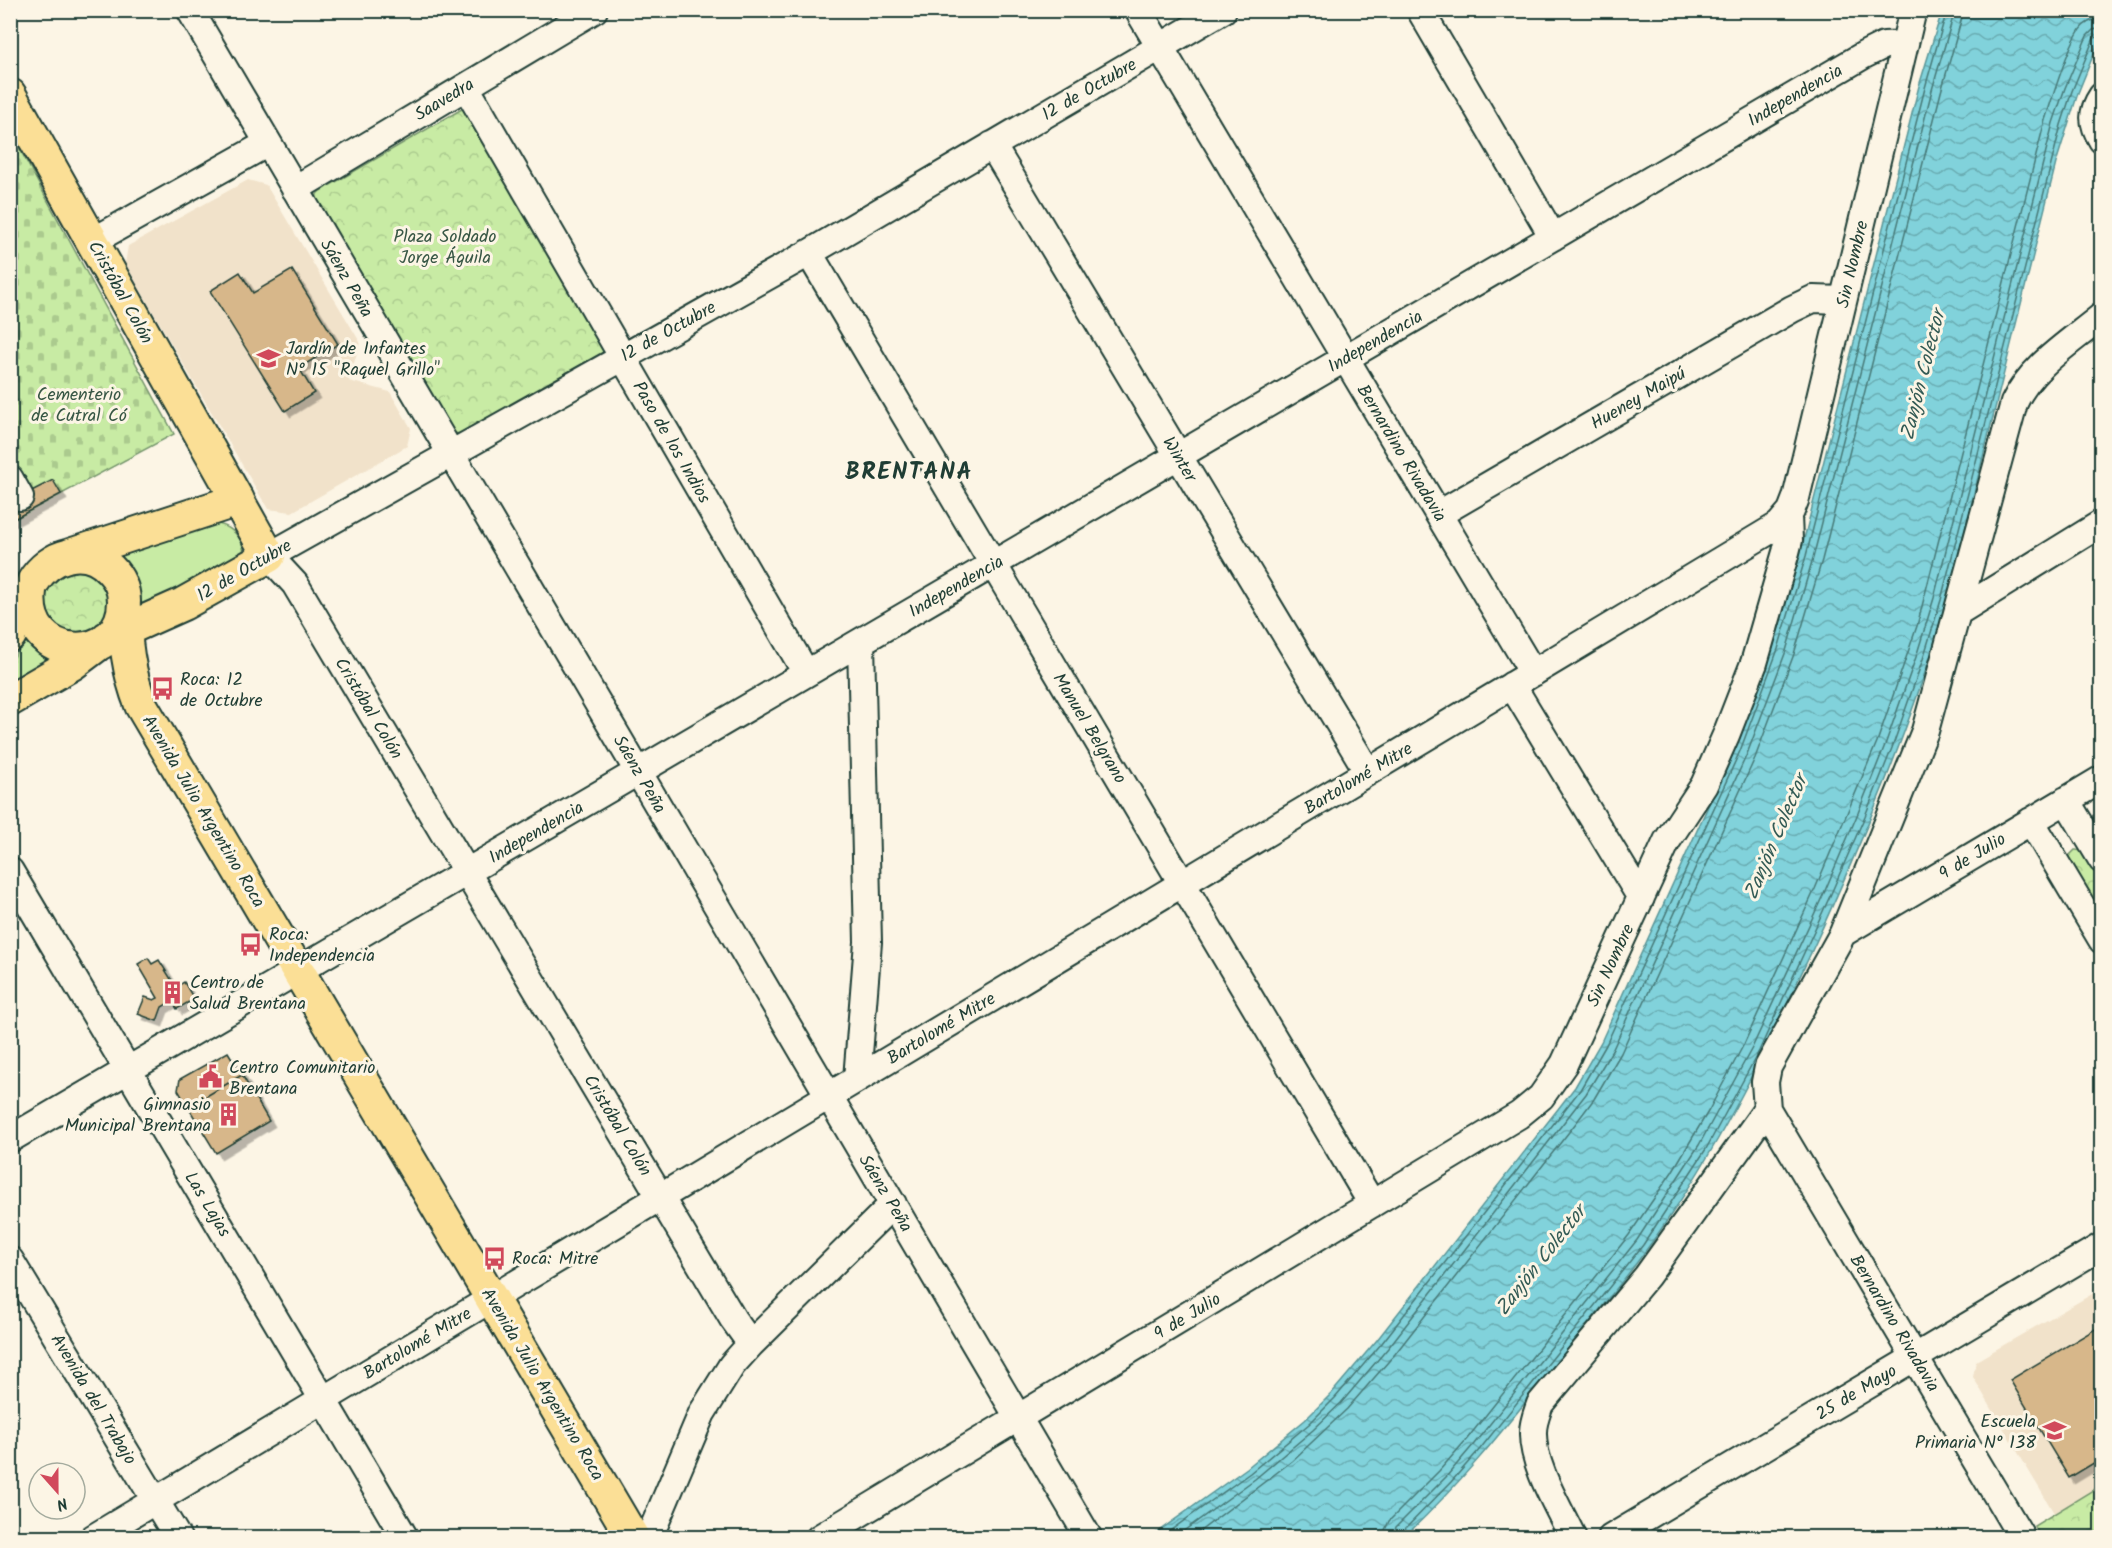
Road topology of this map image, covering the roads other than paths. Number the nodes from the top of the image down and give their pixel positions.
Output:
1 (594, 10) edge
2 (1138, 10) edge
3 (1223, 10) edge
4 (1420, 10) edge
5 (1913, 10) edge
6 (195, 12) edge
7 (1905, 44) junction
8 (1160, 47) junction
9 (466, 87) junction
10 (10, 95) edge
11 (2098, 103) edge
12 (2102, 140) edge
13 (268, 143) junction
14 (992, 145) junction
15 (295, 189) junction
16 (1553, 237) junction
17 (93, 241) junction
18 (808, 253) junction
19 (1843, 300) junction
20 (2102, 316) edge
21 (623, 357) junction
22 (1346, 358) junction
23 (451, 453) junction
24 (1178, 456) junction
25 (238, 500) junction
26 (1439, 514) junction
27 (1788, 516) junction
28 (2102, 523) edge
29 (70, 555) junction
30 (269, 556) junction
31 (993, 564) junction
32 (30, 591) junction
33 (1958, 612) junction
34 (10, 635) edge
35 (101, 637) junction
36 (861, 642) junction
37 (806, 674) junction
38 (1523, 679) junction
39 (10, 700) edge
40 (141, 705) junction
41 (638, 772) junction
42 (1368, 772) junction
43 (2102, 779) edge
44 (2066, 800) junction
45 (2031, 821) junction
46 (2102, 860) edge
47 (10, 871) edge
48 (467, 872) junction
49 (1182, 883) junction
50 (1641, 898) junction
51 (1843, 933) junction
52 (2102, 940) edge
53 (298, 971) junction
54 (128, 1070) junction
55 (857, 1079) junction
56 (1550, 1087) joint
57 (829, 1095) junction
58 (1767, 1109) junction
59 (10, 1139) edge
60 (660, 1197) junction
61 (892, 1203) junction
62 (1372, 1204) junction
63 (2102, 1246) edge
64 (10, 1260) edge
65 (492, 1298) junction
66 (751, 1344) junction
67 (1915, 1357) junction
68 (323, 1399) junction
69 (1018, 1417) junction
70 (156, 1500) junction
71 (93, 1538) edge
72 (178, 1538) edge
73 (405, 1538) edge
74 (633, 1538) edge
75 (650, 1538) edge
76 (819, 1538) edge
77 (1089, 1538) edge
78 (1573, 1538) edge
79 (1611, 1538) edge
80 (2022, 1538) edge

1 - 9 street, Saavedra
2 - 8 street, Bernardino Rivadavia
3 - 8 street, 12 de Octubre
4 - 16 street
5 - 7 street, Sin Nombre
6 - 13 street, Sáenz Peña
7 - 16 street, Independencia
7 - 19 street, Sin Nombre
8 - 14 street, 12 de Octubre
8 - 22 street, Bernardino Rivadavia
9 - 15 street, Saavedra
9 - 21 street, Paso de los Indios
10 - 17 main road, Cristóbal Colón
11 - 12 street
13 - 15 street, Sáenz Peña
13 - 17 street
14 - 18 street, 12 de Octubre
14 - 24 street, Winter
15 - 23 street, Sáenz Peña
16 - 22 street, Independencia
17 - 25 main road, Cristóbal Colón
18 - 21 street, 12 de Octubre
18 - 31 street, Manuel Belgrano
19 - 26 street, Hueney Maipú
19 - 27 street, Sin Nombre
20 - 33 street
21 - 23 street, 12 de Octubre
21 - 37 street, Paso de los Indios
22 - 24 street, Independencia
22 - 26 street, Bernardino Rivadavia
23 - 30 street, 12 de Octubre
23 - 41 street, Sáenz Peña
24 - 31 street, Independencia
24 - 42 street, Winter
25 - 29 main road
25 - 30 main road, Cristóbal Colón
26 - 38 street, Bernardino Rivadavia
27 - 38 street, Bartolomé Mitre
27 - 50 street, Sin Nombre
28 - 33 street
29 - 32 main road
29 - 35 main road
30 - 35 main road, 12 de Octubre
30 - 48 street, Cristóbal Colón
31 - 36 street, Independencia
31 - 49 street, Manuel Belgrano
32 - 34 main road
32 - 35 main road
33 - 51 street
35 - 39 main road, 12 de Octubre
35 - 40 main road, Avenida Julio Argentino Roca
35 - 40 main road, Avenida Julio Argentino Roca
36 - 37 street, Independencia
36 - 55 street
37 - 41 street, Independencia
38 - 42 street, Bartolomé Mitre
38 - 50 street, Bernardino Rivadavia
40 - 53 main road, Avenida Julio Argentino Roca
41 - 48 street, Independencia
41 - 57 street, Sáenz Peña
42 - 49 street, Bartolomé Mitre
43 - 44 street, 9 de Julio
44 - 45 street, 9 de Julio
44 - 46 street
45 - 51 street, 9 de Julio
45 - 52 street
47 - 54 street, Las Lajas
48 - 53 street, Independencia
48 - 60 street, Cristóbal Colón
49 - 55 street, Bartolomé Mitre
49 - 62 street, Manuel Belgrano
50 - 56 street, Sin Nombre
51 - 58 street
53 - 54 street, Independencia
53 - 65 main road, Avenida Julio Argentino Roca
54 - 59 street, Independencia
54 - 68 street, Las Lajas
55 - 57 street, Bartolomé Mitre
56 - 62 street, 9 de Julio
57 - 60 street, Bartolomé Mitre
57 - 61 street, Sáenz Peña
58 - 67 street, Bernardino Rivadavia
58 - 78 street
60 - 65 street, Bartolomé Mitre
60 - 66 street, Cristóbal Colón
61 - 66 street
61 - 69 street, Sáenz Peña
62 - 69 street, 9 de Julio
63 - 67 street, 25 de Mayo
64 - 70 street, Avenida del Trabajo
65 - 68 street, Bartolomé Mitre
65 - 74 main road, Avenida Julio Argentino Roca
66 - 75 street
67 - 79 street, 25 de Mayo
67 - 80 street, Bernardino Rivadavia
68 - 70 street, Bartolomé Mitre
68 - 73 street, Las Lajas
69 - 76 street, 9 de Julio
69 - 77 street, Sáenz Peña
70 - 71 street, Bartolomé Mitre
70 - 72 street, Avenida del Trabajo

